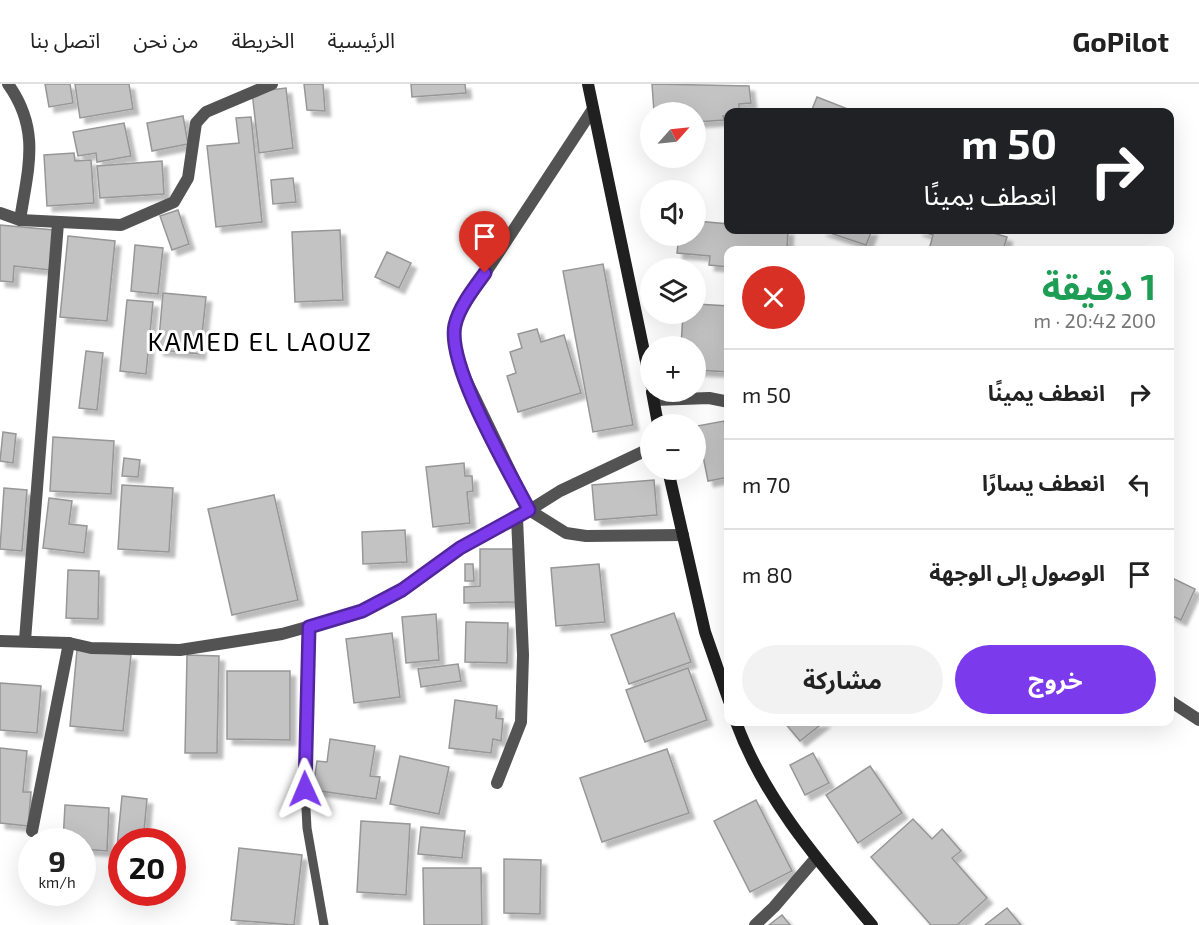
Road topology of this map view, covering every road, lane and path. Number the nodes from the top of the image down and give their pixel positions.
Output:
1 (8, 84) edge
2 (272, 84) edge
3 (588, 84) edge
4 (593, 109) junction
5 (0, 213) edge
6 (20, 220) junction
7 (58, 223) junction
8 (641, 336) edge
9 (706, 398) edge
10 (724, 401) edge
11 (640, 453) edge
12 (670, 480) edge
13 (529, 510) junction
14 (517, 519) junction
15 (683, 535) junction
16 (309, 627) junction
17 (25, 640) junction
18 (0, 641) edge
19 (69, 643) junction
20 (724, 687) edge
21 (1174, 704) edge
22 (1199, 720) edge
23 (738, 726) edge
24 (497, 783) dead end
25 (33, 828) edge
26 (816, 858) junction
27 (324, 925) edge
28 (755, 925) edge
29 (872, 925) edge

1 - 6 street
2 - 7 street
3 - 4 main road
4 - 8 main road
4 - 13 street
5 - 6 street
6 - 7 street
7 - 17 street
9 - 10 street
11 - 13 street
12 - 15 main road
13 - 14 street
13 - 15 street
14 - 16 street
14 - 24 street
15 - 20 main road
16 - 19 street
16 - 27 lane
17 - 18 street
17 - 19 street
19 - 25 street
21 - 22 street
23 - 26 main road
26 - 28 street
26 - 29 main road

